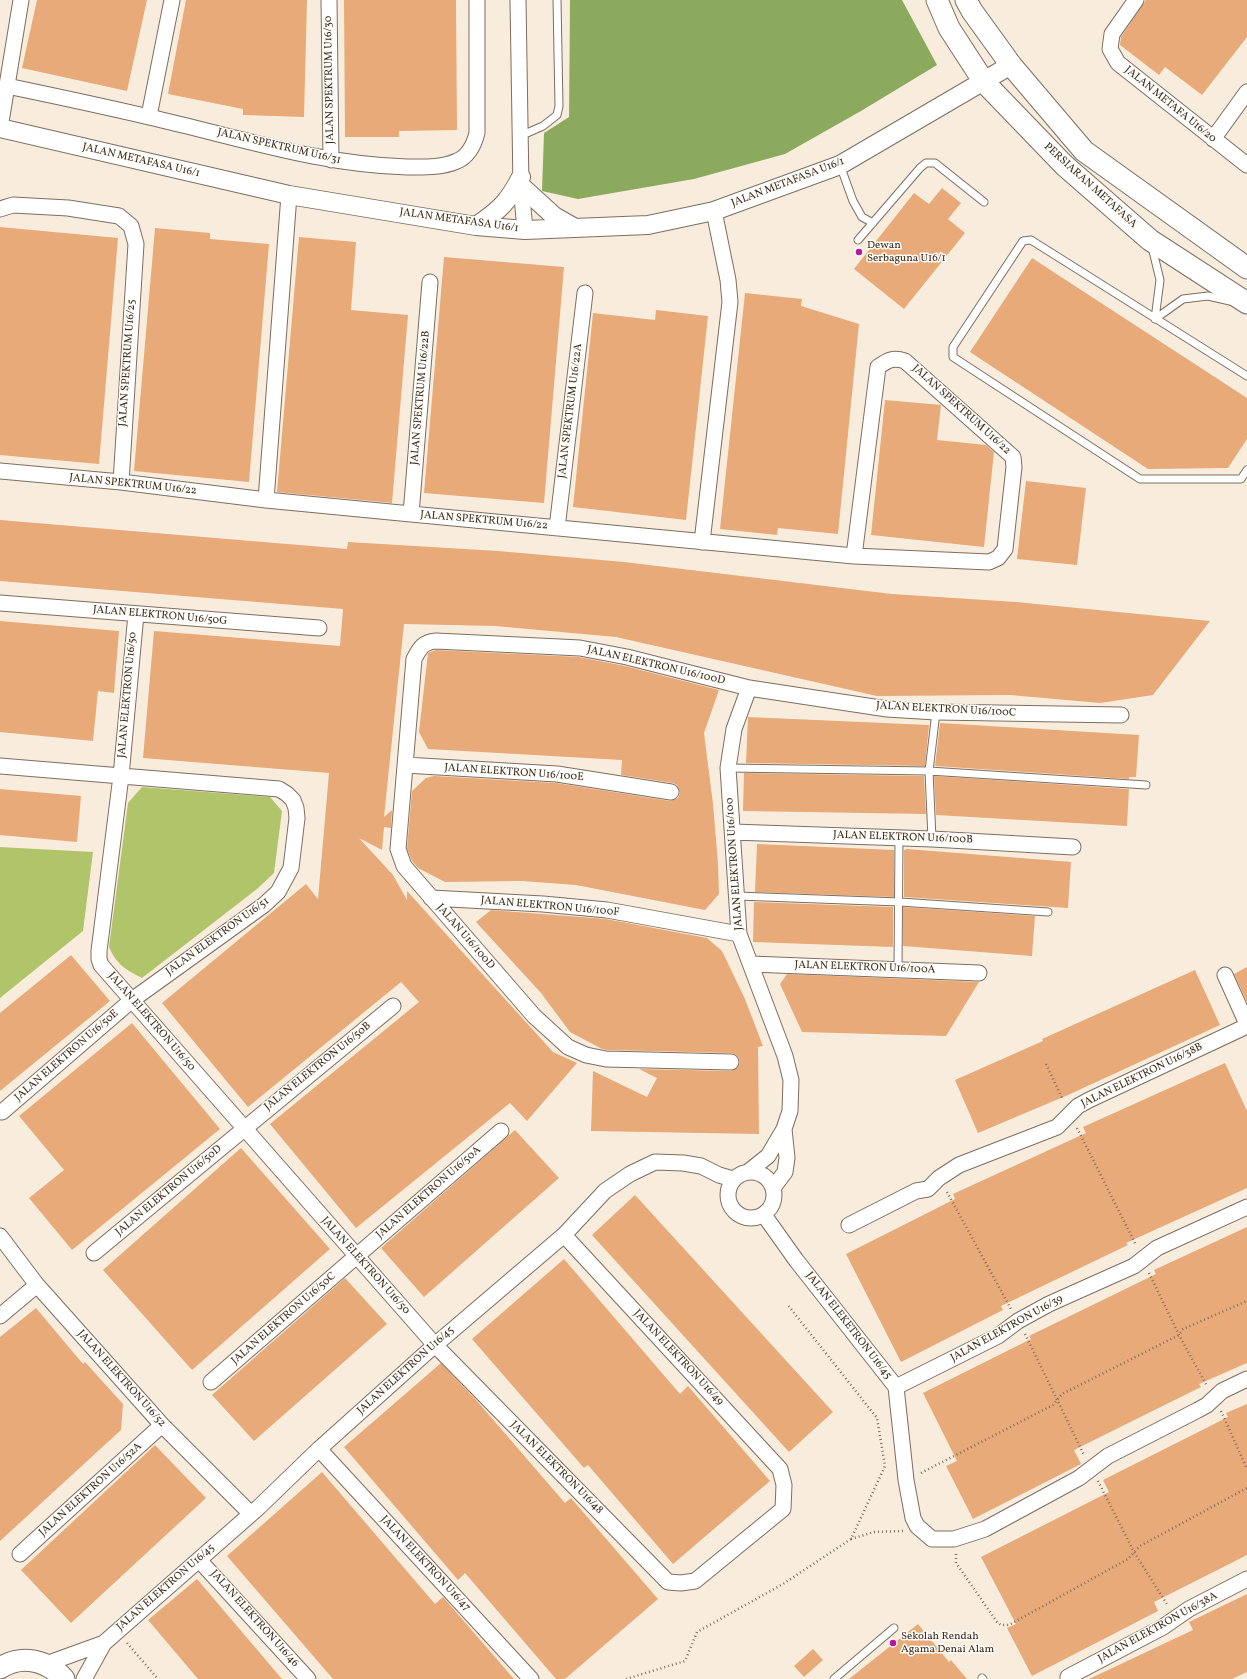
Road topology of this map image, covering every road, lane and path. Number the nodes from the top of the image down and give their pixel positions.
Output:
1 (21, 0) edge
2 (172, 0) edge
3 (329, 0) edge
4 (477, 0) edge
5 (518, 0) edge
6 (557, 0) edge
7 (937, 0) edge
8 (966, 0) edge
9 (1136, 0) edge
10 (1011, 65) junction
11 (984, 82) junction
12 (7, 86) junction
13 (1247, 92) edge
14 (149, 116) junction
15 (0, 128) edge
16 (520, 136) junction
17 (1213, 139) junction
18 (331, 160) junction
19 (840, 165) junction
20 (1247, 166) edge
21 (521, 181) junction
22 (289, 195) junction
23 (984, 202) dead end
24 (0, 209) edge
25 (714, 210) junction
26 (873, 223) junction
27 (476, 226) junction
28 (575, 228) junction
29 (525, 230) junction
30 (858, 240) dead end
31 (1150, 240) junction
32 (1247, 268) edge
33 (430, 282) dead end
34 (585, 293) dead end
35 (1247, 304) edge
36 (1155, 319) junction
37 (1247, 376) edge
38 (1247, 470) edge
39 (0, 471) edge
40 (120, 482) junction
41 (266, 500) junction
42 (411, 514) junction
43 (557, 528) junction
44 (702, 542) junction
45 (854, 556) junction
46 (0, 603) edge
47 (136, 614) junction
48 (319, 628) dead end
49 (420, 647) joint
50 (749, 688) junction
51 (936, 712) junction
52 (1121, 715) dead end
53 (405, 765) junction
54 (0, 766) edge
55 (728, 768) junction
56 (929, 771) junction
57 (121, 776) junction
58 (1146, 785) dead end
59 (671, 792) dead end
60 (733, 832) junction
61 (899, 838) junction
62 (932, 839) junction
63 (1074, 846) dead end
64 (736, 896) junction
65 (431, 898) junction
66 (900, 902) junction
67 (1048, 912) dead end
68 (739, 934) junction
69 (751, 964) junction
70 (898, 969) junction
71 (980, 973) dead end
72 (1225, 974) dead end
73 (132, 1000) junction
74 (393, 1006) dead end
75 (1247, 1025) edge
76 (731, 1062) dead end
77 (2, 1112) dead end
78 (244, 1128) junction
79 (501, 1130) dead end
80 (784, 1130) junction
81 (748, 1172) junction
82 (939, 1178) junction
83 (733, 1179) junction
84 (773, 1188) junction
85 (1247, 1207) edge
86 (764, 1215) junction
87 (849, 1225) dead end
88 (564, 1235) junction
89 (0, 1236) edge
90 (94, 1253) dead end
91 (357, 1256) junction
92 (37, 1285) junction
93 (1247, 1301) edge
94 (0, 1316) edge
95 (1018, 1320) junction
96 (435, 1344) junction
97 (1247, 1379) edge
98 (211, 1382) dead end
99 (896, 1387) junction
100 (1057, 1402) junction
101 (162, 1425) junction
102 (319, 1448) junction
103 (1091, 1469) junction
104 (906, 1480) junction
105 (1247, 1488) edge
106 (251, 1514) junction
107 (850, 1539) dead end
108 (932, 1539) junction
109 (954, 1539) junction
110 (1134, 1552) junction
111 (20, 1554) dead end
112 (199, 1560) junction
113 (1247, 1579) edge
114 (681, 1583) joint
115 (1175, 1618) junction
116 (894, 1628) dead end
117 (117, 1632) junction
118 (104, 1643) junction
119 (4, 1661) edge
120 (46, 1664) junction
121 (1068, 1676) dead end
122 (64, 1679) edge
123 (84, 1679) edge
124 (158, 1679) edge
125 (308, 1679) edge
126 (531, 1679) edge
127 (834, 1679) edge

1 - 12 street
2 - 14 street
3 - 18 street, JALAN SPEKTRUM U16/30
4 - 18 street, JALAN SPEKTRUM U16/31
5 - 16 street
6 - 16 lane
7 - 11 main road, PERSIARAN METAFASA
8 - 10 main road, PERSIARAN METAFASA
9 - 17 street, JALAN METAFA U16/20
10 - 11 street, JALAN METAFASA U16/1
10 - 32 main road, PERSIARAN METAFASA
11 - 19 street, JALAN METAFASA U16/1
11 - 31 main road, PERSIARAN METAFASA
12 - 14 street, JALAN SPEKTRUM U16/31
12 - 15 street
13 - 17 street
14 - 18 street, JALAN SPEKTRUM U16/31
15 - 22 street, JALAN METAFASA U16/1
16 - 21 street
17 - 20 street, JALAN METAFA U16/20
19 - 25 street, JALAN METAFASA U16/1
19 - 26 lane
21 - 27 street
21 - 28 street
21 - 29 street
22 - 27 street, JALAN METAFASA U16/1
22 - 41 street
23 - 26 lane
24 - 40 street, JALAN SPEKTRUM U16/25
25 - 28 street, JALAN METAFASA U16/1
25 - 44 street
26 - 30 lane
27 - 29 street, JALAN METAFASA U16/1
28 - 29 street, JALAN METAFASA U16/1
31 - 35 main road, PERSIARAN METAFASA
31 - 36 lane
33 - 42 street, JALAN SPEKTRUM U16/22B
34 - 43 street, JALAN SPEKTRUM U16/22A
35 - 36 lane
36 - 37 lane
36 - 38 lane
39 - 40 street, JALAN SPEKTRUM U16/22
40 - 41 street, JALAN SPEKTRUM U16/22
41 - 42 street, JALAN SPEKTRUM U16/22
42 - 43 street, JALAN SPEKTRUM U16/22
43 - 44 street, JALAN SPEKTRUM U16/22
44 - 45 street, JALAN SPEKTRUM U16/22
45 - 45 street, JALAN SPEKTRUM U16/22
46 - 47 street, JALAN ELEKTRON U16/50G
47 - 48 street, JALAN ELEKTRON U16/50G
47 - 57 street, JALAN ELEKTRON U16/50
49 - 50 street, JALAN ELEKTRON U16/100D
49 - 53 street, JALAN U16/100D
50 - 51 street, JALAN ELEKTRON U16/100C
50 - 55 street, JALAN ELEKTRON U16/100
51 - 52 street, JALAN ELEKTRON U16/100C
51 - 56 lane
53 - 59 street, JALAN ELEKTRON U16/100E
53 - 65 street, JALAN U16/100D
54 - 57 street, JALAN ELEKTRON U16/51
55 - 56 lane
55 - 60 street, JALAN ELEKTRON U16/100
56 - 58 lane
56 - 62 lane
57 - 73 street, JALAN ELEKTRON U16/50
57 - 73 street, JALAN ELEKTRON U16/51
60 - 61 street, JALAN ELEKTRON U16/100B
60 - 64 street, JALAN ELEKTRON U16/100
61 - 62 street, JALAN ELEKTRON U16/100B
61 - 66 lane
62 - 63 street, JALAN ELEKTRON U16/100B
64 - 66 lane
64 - 68 street, JALAN ELEKTRON U16/100
65 - 68 street, JALAN ELEKTRON U16/100F
65 - 76 street, JALAN U16/100D
66 - 67 lane
66 - 70 lane
68 - 69 street, JALAN ELEKTRON U16/100
69 - 70 street, JALAN ELEKTRON U16/100A
69 - 80 street, JALAN ELEKTRON U16/100
70 - 71 street, JALAN ELEKTRON U16/100A
72 - 75 street
73 - 77 street, JALAN ELEKTRON U16/50E
73 - 78 street, JALAN ELEKTRON U16/50
74 - 78 street, JALAN ELEKTRON U16/50B
75 - 82 street, JALAN ELEKTRON U16/38B
78 - 90 street, JALAN ELEKTRON U16/50D
78 - 91 street, JALAN ELEKTRON U16/50
79 - 91 street, JALAN ELEKTRON U16/50A
80 - 81 street
80 - 84 street
81 - 83 street
81 - 84 street
82 - 87 street, JALAN ELEKTRON U16/38B
82 - 95 path
83 - 86 street
83 - 88 street, JALAN ELEKTRON U16/45
84 - 86 street
85 - 95 street, JALAN ELEKTRON U16/39
86 - 99 street, JALAN ELEKETRON U16/45
88 - 96 street, JALAN ELEKTRON U16/45
88 - 114 street, JALAN ELEKTRON U16/49
89 - 92 street, JALAN ELEKTRON U16/52
91 - 96 street, JALAN ELEKTRON U16/50
91 - 98 street, JALAN ELEKTRON U16/50C
92 - 94 street
92 - 101 street, JALAN ELEKTRON U16/52
93 - 100 path
95 - 99 street, JALAN ELEKTRON U16/39
95 - 100 path
96 - 102 street, JALAN ELEKTRON U16/45
96 - 114 street, JALAN ELEKTRON U16/48
97 - 103 street
99 - 104 street, JALAN ELEKETRON U16/45
100 - 103 path
100 - 104 path
101 - 106 street, JALAN ELEKTRON U16/52
101 - 111 street, JALAN ELEKTRON U16/52A
102 - 106 street, JALAN ELEKTRON U16/45
102 - 126 street, JALAN ELEKTRON U16/47
103 - 109 street
103 - 110 path
104 - 108 street, JALAN ELEKETRON U16/45
105 - 110 path
106 - 112 street, JALAN ELEKTRON U16/45
107 - 108 path
108 - 109 street
109 - 110 path
110 - 115 path
112 - 117 street, JALAN ELEKTRON U16/45
112 - 125 street, JALAN ELEKTRON U16/46
113 - 115 street, JALAN ELEKTRON U16/38A
115 - 121 street, JALAN ELEKTRON U16/38A
116 - 127 lane
117 - 118 street, JALAN ELEKTRON U16/45
117 - 124 path
118 - 120 street
118 - 123 street
119 - 120 main road
120 - 122 main road

